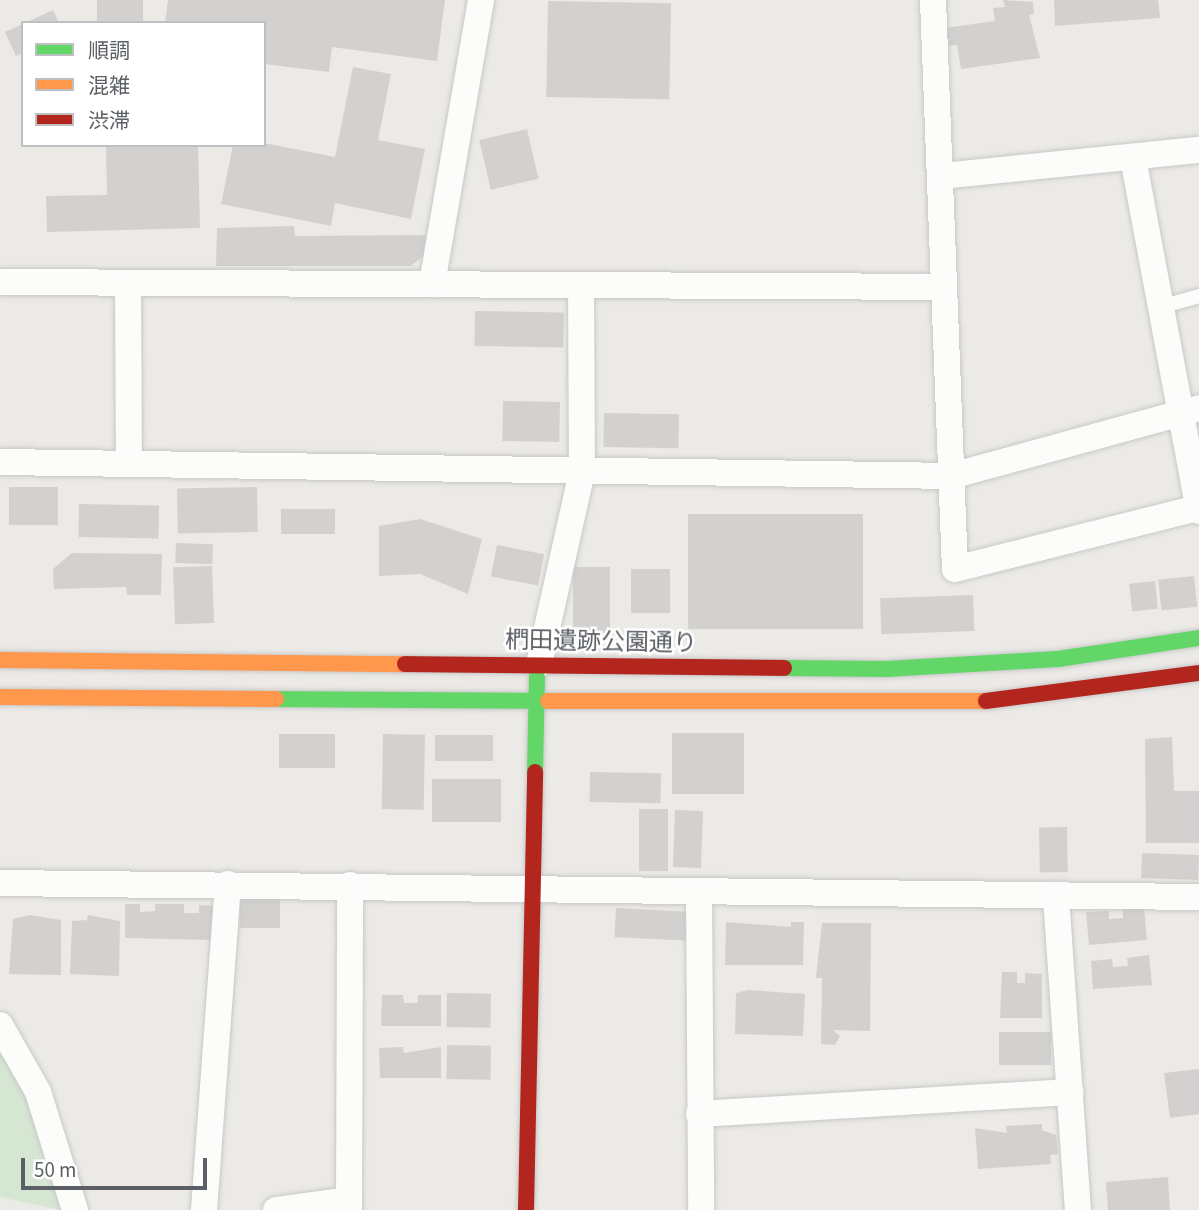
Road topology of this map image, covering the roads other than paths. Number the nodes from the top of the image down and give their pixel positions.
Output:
1 (481, 0) edge
2 (933, 0) edge
3 (1199, 150) edge
4 (1133, 158) junction
5 (941, 176) junction
6 (0, 282) edge
7 (128, 283) junction
8 (432, 284) junction
9 (581, 285) junction
10 (943, 287) junction
11 (1199, 296) edge
12 (1160, 307) junction
13 (1189, 411) edge
14 (0, 462) edge
15 (130, 462) junction
16 (582, 472) junction
17 (951, 476) junction
18 (1199, 510) edge
19 (1199, 638) edge
20 (0, 660) edge
21 (539, 664) junction
22 (1199, 673) edge
23 (0, 697) edge
24 (532, 701) junction
25 (0, 883) edge
26 (228, 884) junction
27 (350, 885) junction
28 (530, 888) junction
29 (699, 891) junction
30 (1056, 897) junction
31 (1199, 897) edge
32 (0, 1025) edge
33 (1070, 1092) junction
34 (699, 1114) junction
35 (349, 1205) edge
36 (75, 1210) edge
37 (204, 1210) edge
38 (276, 1210) edge
39 (526, 1210) edge
40 (701, 1210) edge
41 (1078, 1210) edge

1 - 8 street
2 - 5 street
3 - 4 street
4 - 5 street
4 - 12 street
5 - 10 street
6 - 7 street
7 - 8 street
7 - 15 street
8 - 9 street
9 - 10 street
9 - 16 street
10 - 17 street
11 - 12 lane
12 - 13 street
13 - 17 street
13 - 18 street
14 - 15 street
15 - 16 street
16 - 17 street
16 - 21 street
17 - 18 street
19 - 21 street, 椚田遺跡公園通り
20 - 21 street, 椚田遺跡公園通り
21 - 24 street
22 - 24 street
23 - 24 street
24 - 28 street
25 - 26 street
26 - 27 street
26 - 37 street
27 - 28 street
27 - 35 street
28 - 29 street
28 - 39 street
29 - 30 street
29 - 34 street
30 - 31 street
30 - 33 street
32 - 36 street
33 - 34 street
33 - 41 street
34 - 40 street
35 - 38 street

